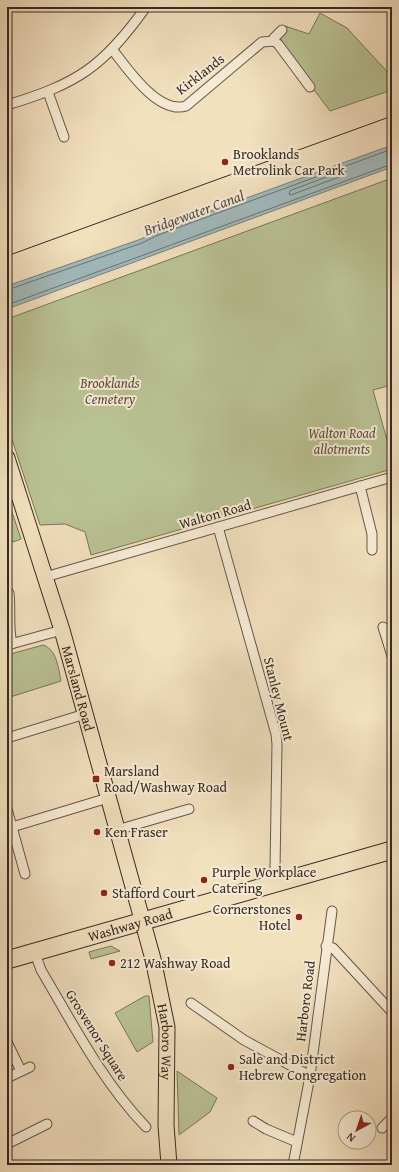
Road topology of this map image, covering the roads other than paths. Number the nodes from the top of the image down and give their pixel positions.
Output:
1 (146, 7) edge
2 (282, 30) dead end
3 (274, 41) junction
4 (112, 49) junction
5 (310, 87) dead end
6 (48, 92) junction
7 (7, 105) edge
8 (64, 137) dead end
9 (7, 458) edge
10 (392, 478) edge
11 (360, 486) junction
12 (218, 527) junction
13 (372, 550) dead end
14 (45, 577) junction
15 (18, 590) dead end
16 (8, 592) edge
17 (383, 627) dead end
18 (62, 630) junction
19 (9, 644) edge
20 (392, 656) edge
21 (85, 714) junction
22 (7, 738) edge
23 (108, 798) junction
24 (7, 809) edge
25 (189, 809) dead end
26 (12, 827) junction
27 (117, 830) junction
28 (392, 850) edge
29 (25, 874) dead end
30 (278, 882) junction
31 (332, 911) dead end
32 (143, 920) junction
33 (326, 946) junction
34 (35, 953) junction
35 (7, 960) edge
36 (191, 1003) dead end
37 (392, 1012) edge
38 (7, 1042) edge
39 (310, 1076) junction
40 (7, 1078) edge
41 (392, 1118) edge
42 (253, 1121) dead end
43 (47, 1124) dead end
44 (146, 1127) dead end
45 (382, 1128) dead end
46 (297, 1142) junction
47 (7, 1144) edge
48 (169, 1165) edge
49 (293, 1165) edge

1 - 4 street
2 - 3 street
3 - 4 street, Kirklands
3 - 5 street
4 - 6 street
6 - 7 street
6 - 8 street
9 - 14 main road, Marsland Road
10 - 11 street, Walton Road
11 - 12 street, Walton Road
11 - 13 street
12 - 14 street, Walton Road
12 - 30 street, Stanley Mount
14 - 18 main road, Marsland Road
15 - 16 street
16 - 19 street
17 - 20 street
18 - 19 street
18 - 21 main road, Marsland Road
21 - 22 street
21 - 23 main road, Marsland Road
23 - 26 street
23 - 27 main road, Marsland Road
24 - 26 street
25 - 27 street
26 - 29 street
27 - 32 main road, Marsland Road
28 - 30 highway, Washway Road
30 - 32 highway, Washway Road
31 - 33 street, Harboro Road
32 - 34 highway, Washway Road
32 - 48 main road, Harboro Way
33 - 37 street
33 - 39 street, Harboro Road
34 - 35 highway, Washway Road
34 - 44 street, Grosvenor Square
36 - 39 street
38 - 40 street
39 - 46 street, Harboro Road
41 - 45 street
42 - 46 street
43 - 47 street
46 - 49 street, Harboro Road

